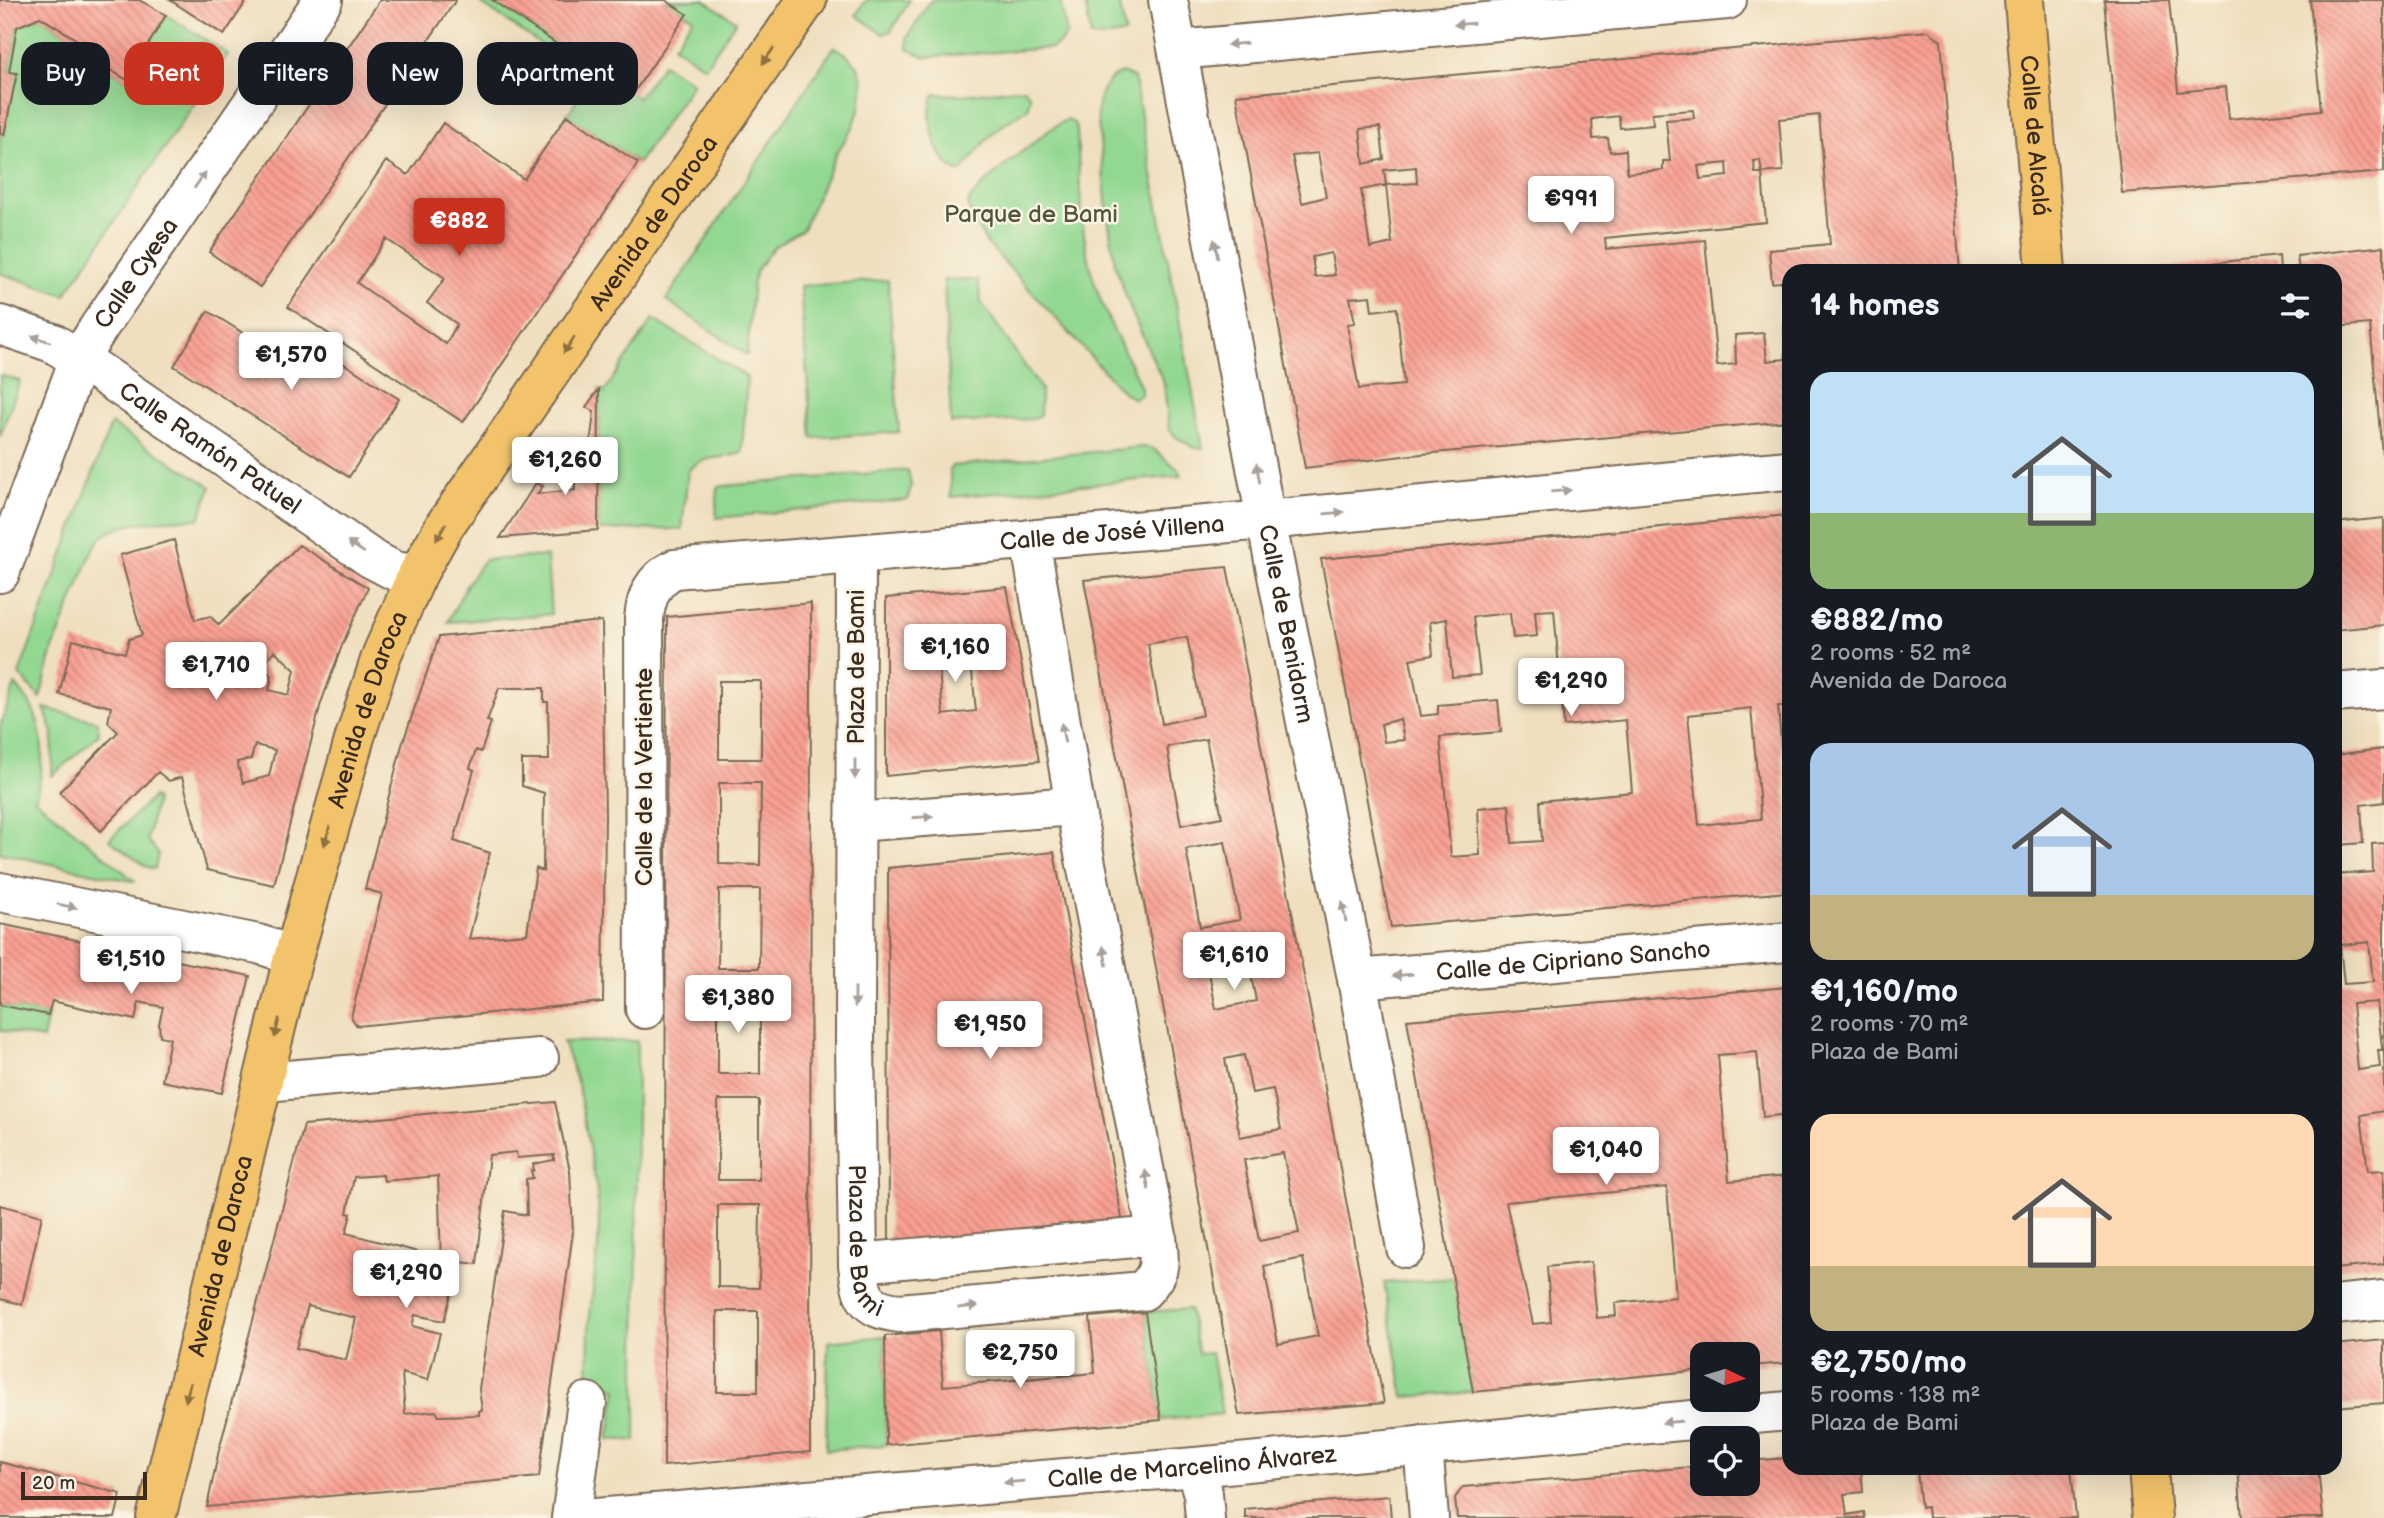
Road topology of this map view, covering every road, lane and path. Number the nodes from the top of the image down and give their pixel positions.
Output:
1 (323, 0) edge
2 (807, 0) edge
3 (1168, 0) edge
4 (1727, 0) edge
5 (2024, 0) edge
6 (1178, 50) junction
7 (2045, 264) edge
8 (0, 325) edge
9 (79, 359) junction
10 (1782, 471) edge
11 (1266, 520) junction
12 (1030, 539) junction
13 (856, 554) junction
14 (685, 567) joint
15 (0, 573) edge
16 (417, 575) junction
17 (2384, 689) edge
18 (2342, 692) edge
19 (1075, 806) junction
20 (855, 822) junction
21 (0, 892) edge
22 (1782, 943) edge
23 (292, 962) junction
24 (1357, 979) junction
25 (645, 1009) dead end
26 (539, 1058) dead end
27 (265, 1082) junction
28 (1157, 1236) junction
29 (1406, 1248) dead end
30 (858, 1263) junction
31 (2384, 1300) edge
32 (2342, 1304) edge
33 (587, 1402) dead end
34 (1782, 1411) edge
35 (1423, 1446) junction
36 (1195, 1467) junction
37 (2149, 1475) edge
38 (854, 1506) edge
39 (156, 1518) edge
40 (571, 1518) edge
41 (596, 1518) edge
42 (1205, 1518) edge
43 (1429, 1518) edge
44 (2152, 1518) edge

9 -> 1 street, Calle Cyesa
2 -> 16 main road, Avenida de Daroca
3 - 6 street, Calle de Benidorm
4 -> 6 street
5 - 7 main road, Calle de Alcalá
11 -> 6 street, Calle de Benidorm
9 -> 8 street, Calle Ramón Patuel
9 - 15 street, Calle Cyesa
16 -> 9 street, Calle Ramón Patuel
11 -> 10 street, Calle de José Villena
11 - 12 street, Calle de José Villena
24 -> 11 street, Calle de Benidorm
12 - 13 street, Calle de José Villena
19 -> 12 street, Plaza de Bami
13 - 14 street, Calle de José Villena
13 -> 20 street, Plaza de Bami
14 - 25 street, Calle de la Vertiente
16 -> 23 main road, Avenida de Daroca
17 - 18 street
20 -> 19 street
28 -> 19 street, Plaza de Bami
20 -> 30 street, Plaza de Bami
21 -> 23 street
22 -> 24 street, Calle de Cipriano Sancho
23 -> 27 main road, Avenida de Daroca
24 - 29 street, Calle de Benidorm
26 - 27 street
27 -> 39 main road, Avenida de Daroca
28 - 30 street
30 -> 28 street, Plaza de Bami
31 - 32 street
33 - 40 street
34 -> 35 street, Calle de Marcelino Álvarez
35 - 36 street, Calle de Marcelino Álvarez
35 - 43 street
36 -> 38 street, Calle de Marcelino Álvarez
36 - 42 street
37 - 44 main road
38 - 41 street, Calle de Marcelino Álvarez

